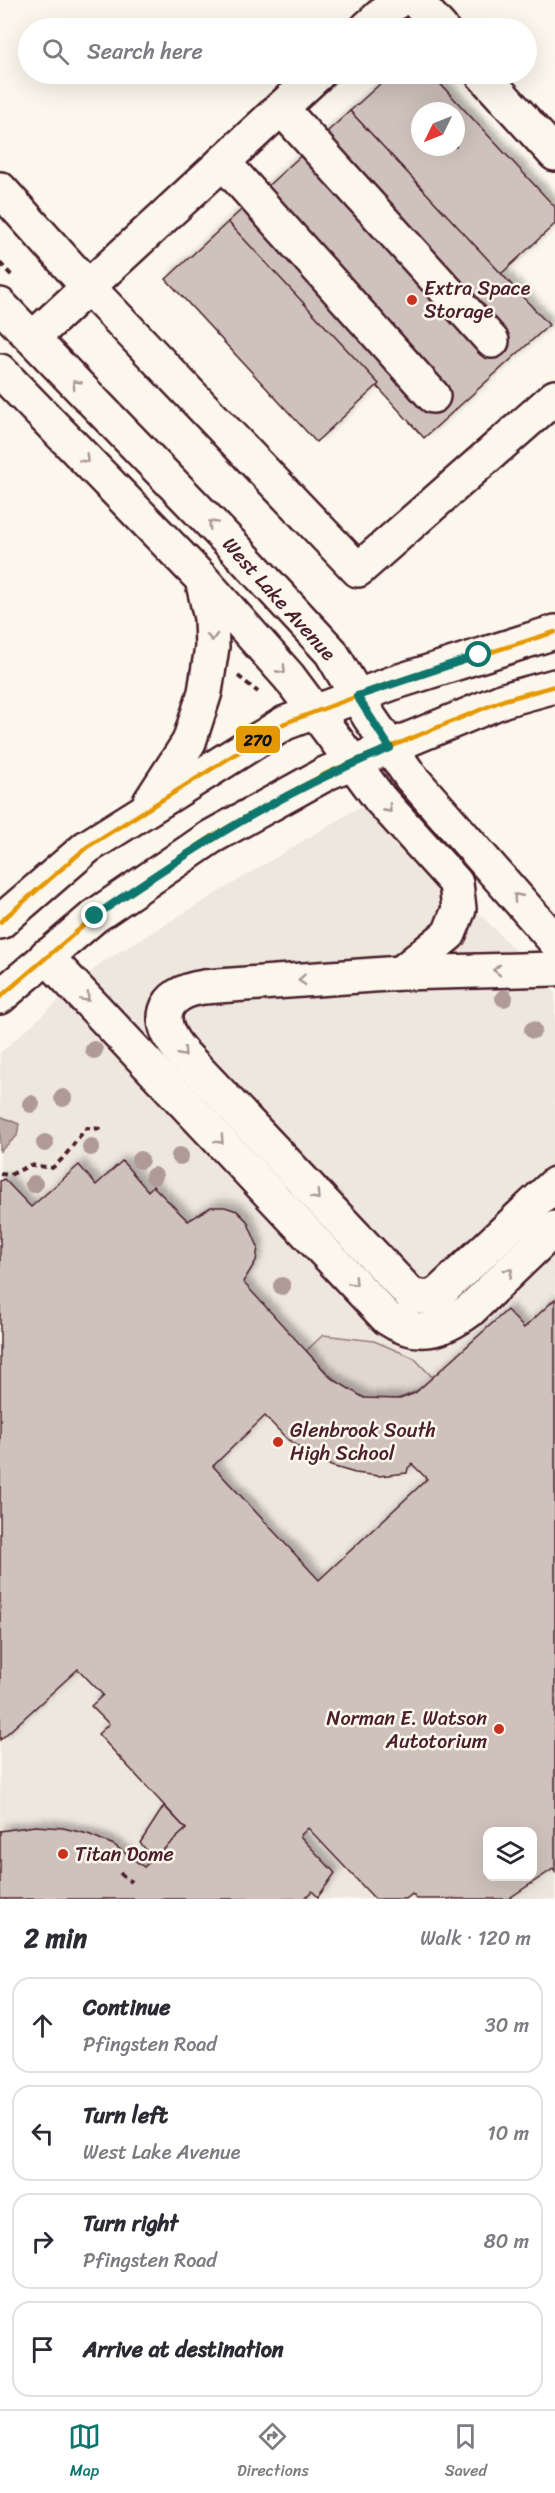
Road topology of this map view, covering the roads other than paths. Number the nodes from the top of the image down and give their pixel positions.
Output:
1 (398, 0) edge
2 (415, 0) edge
3 (378, 18) edge
4 (432, 18) edge
5 (307, 84) edge
6 (491, 84) edge
7 (282, 108) junction
8 (555, 154) edge
9 (223, 162) junction
10 (0, 189) edge
11 (88, 286) junction
12 (0, 305) edge
13 (33, 338) junction
14 (492, 341) dead end
15 (0, 371) edge
16 (433, 396) dead end
17 (555, 397) edge
18 (202, 579) junction
19 (555, 632) edge
20 (555, 686) edge
21 (357, 696) junction
22 (315, 712) junction
23 (390, 748) junction
24 (353, 763) junction
25 (146, 809) junction
26 (0, 922) edge
27 (555, 941) edge
28 (46, 956) junction
29 (555, 969) edge
30 (401, 973) junction
31 (0, 997) edge
32 (555, 1184) edge
33 (555, 1228) edge

1 - 3 street
2 - 4 street
5 - 7 street
6 - 8 street
7 - 9 street
7 - 14 street
9 - 11 street
9 - 16 street
10 - 11 street
11 - 13 street
11 - 17 street
12 - 13 street, West Lake Avenue
21 -> 13 street, West Lake Avenue
15 -> 18 street
18 -> 22 street
18 -> 25 street
19 - 21 street
20 - 23 street
21 - 22 street
21 - 23 street, West Lake Avenue
22 - 24 street
22 - 25 street
23 - 24 street
27 -> 23 street, West Lake Avenue
24 - 28 street
24 -> 30 street
25 - 26 street
28 - 31 street
28 -> 33 street
29 -> 30 street
30 -> 32 street

